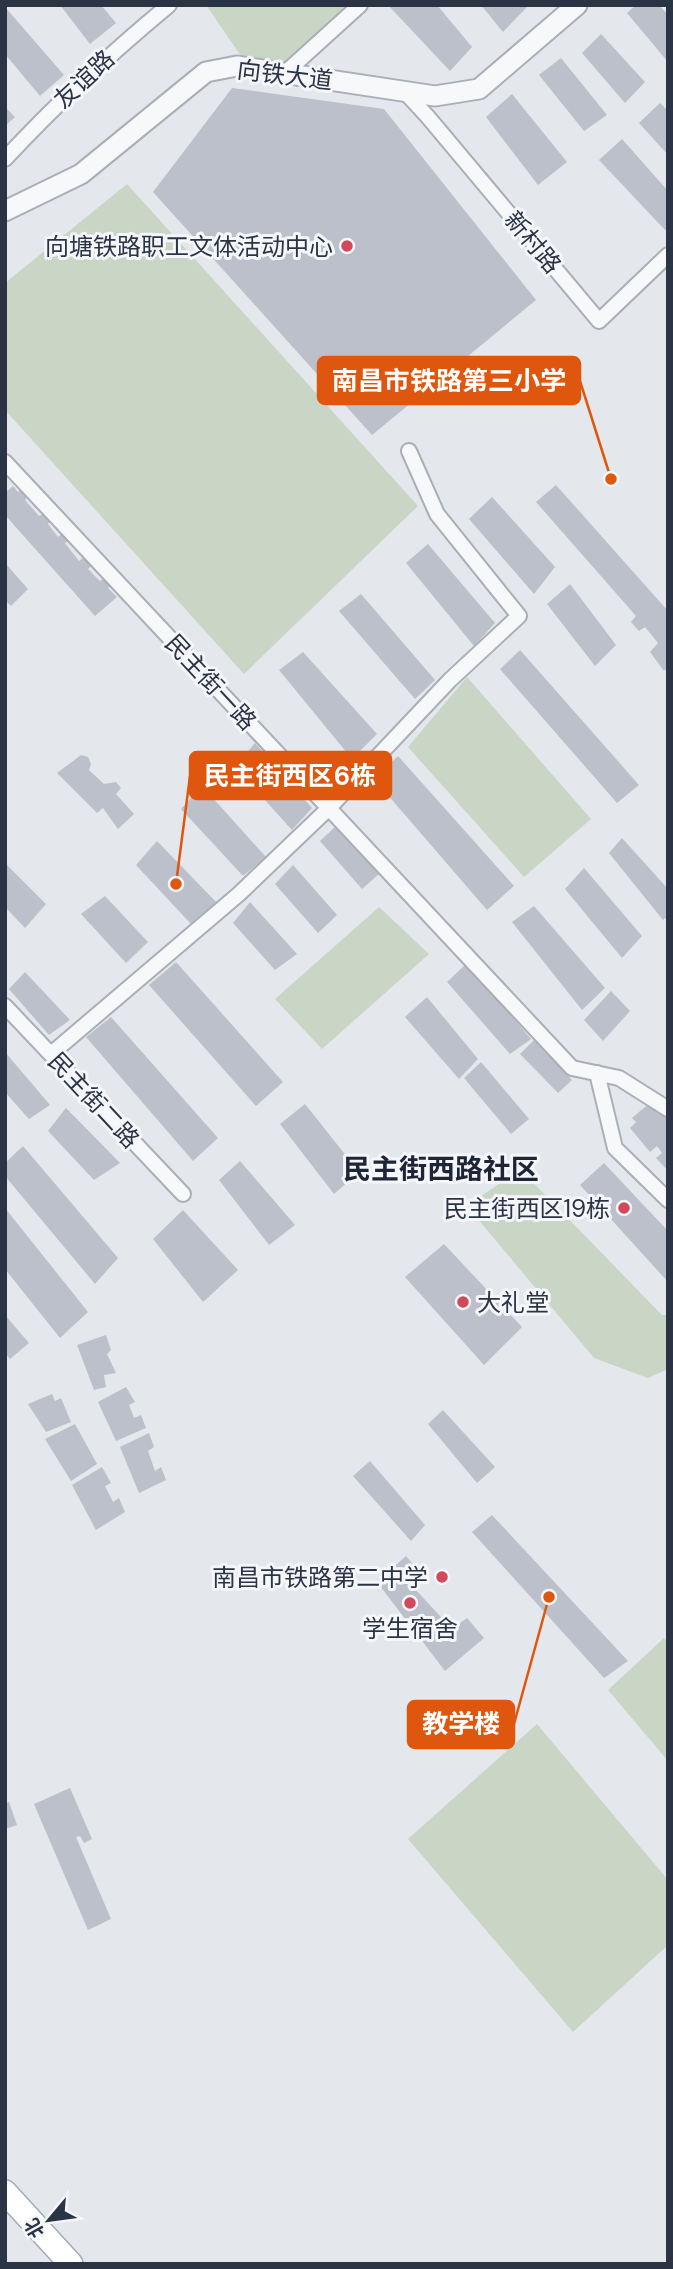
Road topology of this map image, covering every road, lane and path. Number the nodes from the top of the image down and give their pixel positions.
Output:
1 (169, 5) edge
2 (360, 5) edge
3 (577, 5) edge
4 (285, 73) junction
5 (404, 91) junction
6 (5, 159) edge
7 (5, 211) edge
8 (668, 255) edge
9 (409, 451) dead end
10 (5, 462) edge
11 (329, 808) junction
12 (5, 1006) edge
13 (51, 1054) junction
14 (597, 1073) junction
15 (668, 1110) edge
16 (183, 1194) dead end
17 (668, 1200) edge
18 (5, 2192) edge
19 (71, 2264) edge

1 - 6 street, 友谊路
2 - 4 street
3 - 5 street, 向铁大道
4 - 5 street, 向铁大道
4 - 7 street, 向铁大道
5 - 8 street, 新村路
9 - 11 street
10 - 11 street, 民主街一路
11 - 13 street
11 - 14 street, 民主街一路
12 - 13 street, 民主街二路
13 - 16 street, 民主街二路
14 - 15 street, 民主街一路
14 - 17 street
18 - 19 main road

